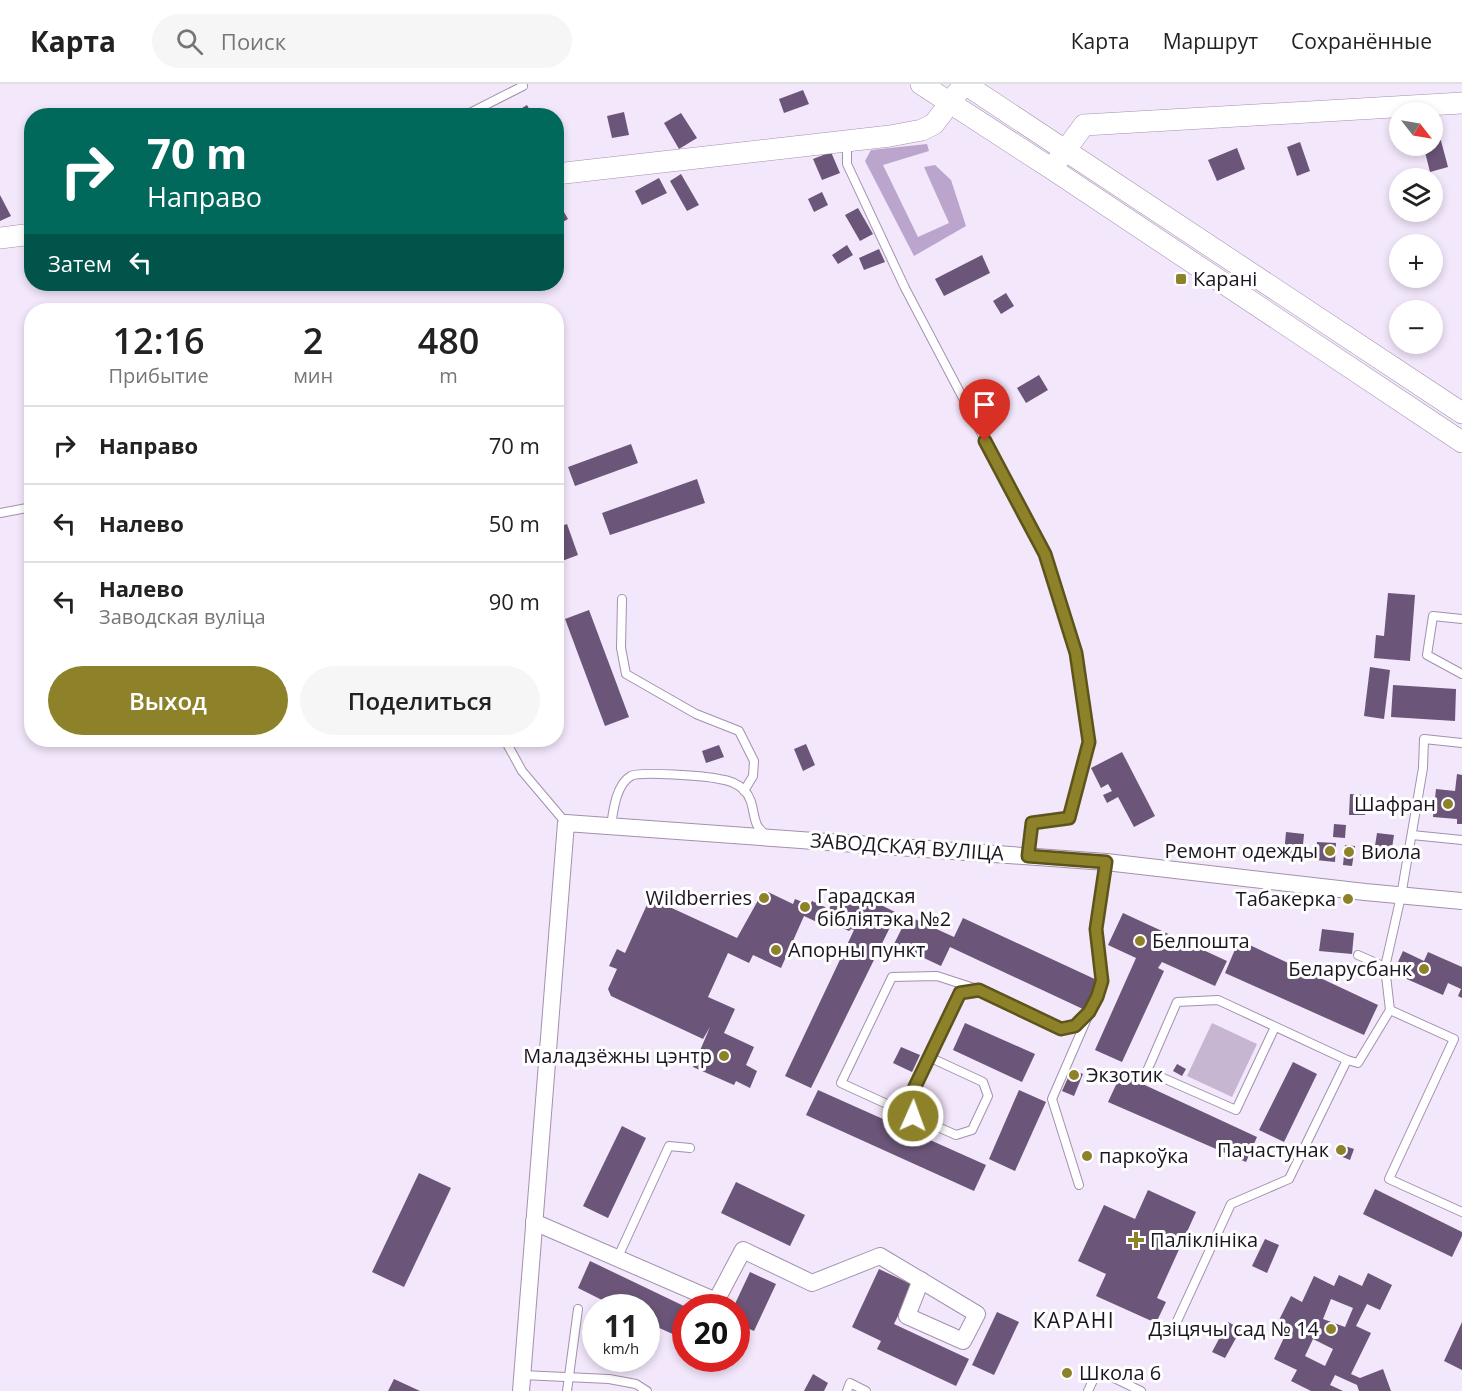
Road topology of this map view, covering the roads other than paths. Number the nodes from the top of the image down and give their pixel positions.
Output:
1 (921, 84) edge
2 (965, 84) edge
3 (523, 86) dead end
4 (950, 102) junction
5 (1462, 102) edge
6 (480, 108) edge
7 (847, 140) junction
8 (1066, 150) junction
9 (1052, 169) junction
10 (564, 173) edge
11 (24, 235) edge
12 (0, 238) edge
13 (1462, 413) edge
14 (1462, 442) edge
15 (24, 508) edge
16 (0, 513) edge
17 (622, 599) dead end
18 (1462, 619) edge
19 (1462, 675) edge
20 (1462, 743) edge
21 (509, 747) edge
22 (744, 790) junction
23 (566, 823) junction
24 (611, 826) junction
25 (1412, 835) junction
26 (767, 837) junction
27 (1462, 840) edge
28 (1028, 856) junction
29 (1106, 862) junction
30 (1401, 896) junction
31 (1462, 901) edge
32 (1358, 955) dead end
33 (1385, 967) junction
34 (979, 990) junction
35 (1390, 1010) junction
36 (1089, 1012) junction
37 (1275, 1027) junction
38 (1458, 1037) edge
39 (929, 1057) junction
40 (1347, 1060) junction
41 (913, 1116) junction
42 (690, 1148) dead end
43 (1078, 1185) dead end
44 (1462, 1212) edge
45 (534, 1222) junction
46 (617, 1259) junction
47 (921, 1280) dead end
48 (578, 1309) dead end
49 (1172, 1332) dead end
50 (569, 1376) junction
51 (521, 1383) edge
52 (567, 1391) edge
53 (647, 1391) edge
54 (847, 1391) edge
55 (866, 1391) edge
56 (1088, 1391) edge
57 (1141, 1391) edge

1 - 4 street
2 - 4 street
2 - 8 street
3 - 6 lane
4 - 7 street
4 - 9 street
5 - 8 street
7 - 10 street
7 - 28 lane
8 - 9 street
8 - 13 street
9 - 14 street
11 - 12 street
15 - 16 lane
17 - 22 lane
18 - 19 lane
20 - 25 lane
21 - 23 lane
22 - 24 lane
22 - 26 lane
23 - 24 street, ЗАВОДСКАЯ ВУЛІЦА
23 - 45 street
24 - 26 street, ЗАВОДСКАЯ ВУЛІЦА
25 - 27 lane
25 - 30 lane
26 - 28 street, ЗАВОДСКАЯ ВУЛІЦА
28 - 29 street, ЗАВОДСКАЯ ВУЛІЦА
29 - 30 street, ЗАВОДСКАЯ ВУЛІЦА
29 - 36 lane
30 - 31 street, ЗАВОДСКАЯ ВУЛІЦА
30 - 33 lane
32 - 33 lane
33 - 35 lane
34 - 36 lane
34 - 39 lane
34 - 41 lane
35 - 38 lane
35 - 40 lane
36 - 43 lane
37 - 37 lane
37 - 40 lane
38 - 44 lane
39 - 41 lane
39 - 41 lane
40 - 49 lane
42 - 46 lane
45 - 46 street
45 - 51 street
46 - 47 street
48 - 50 lane
50 - 51 lane
50 - 52 lane
50 - 53 lane
54 - 55 lane
56 - 57 lane

